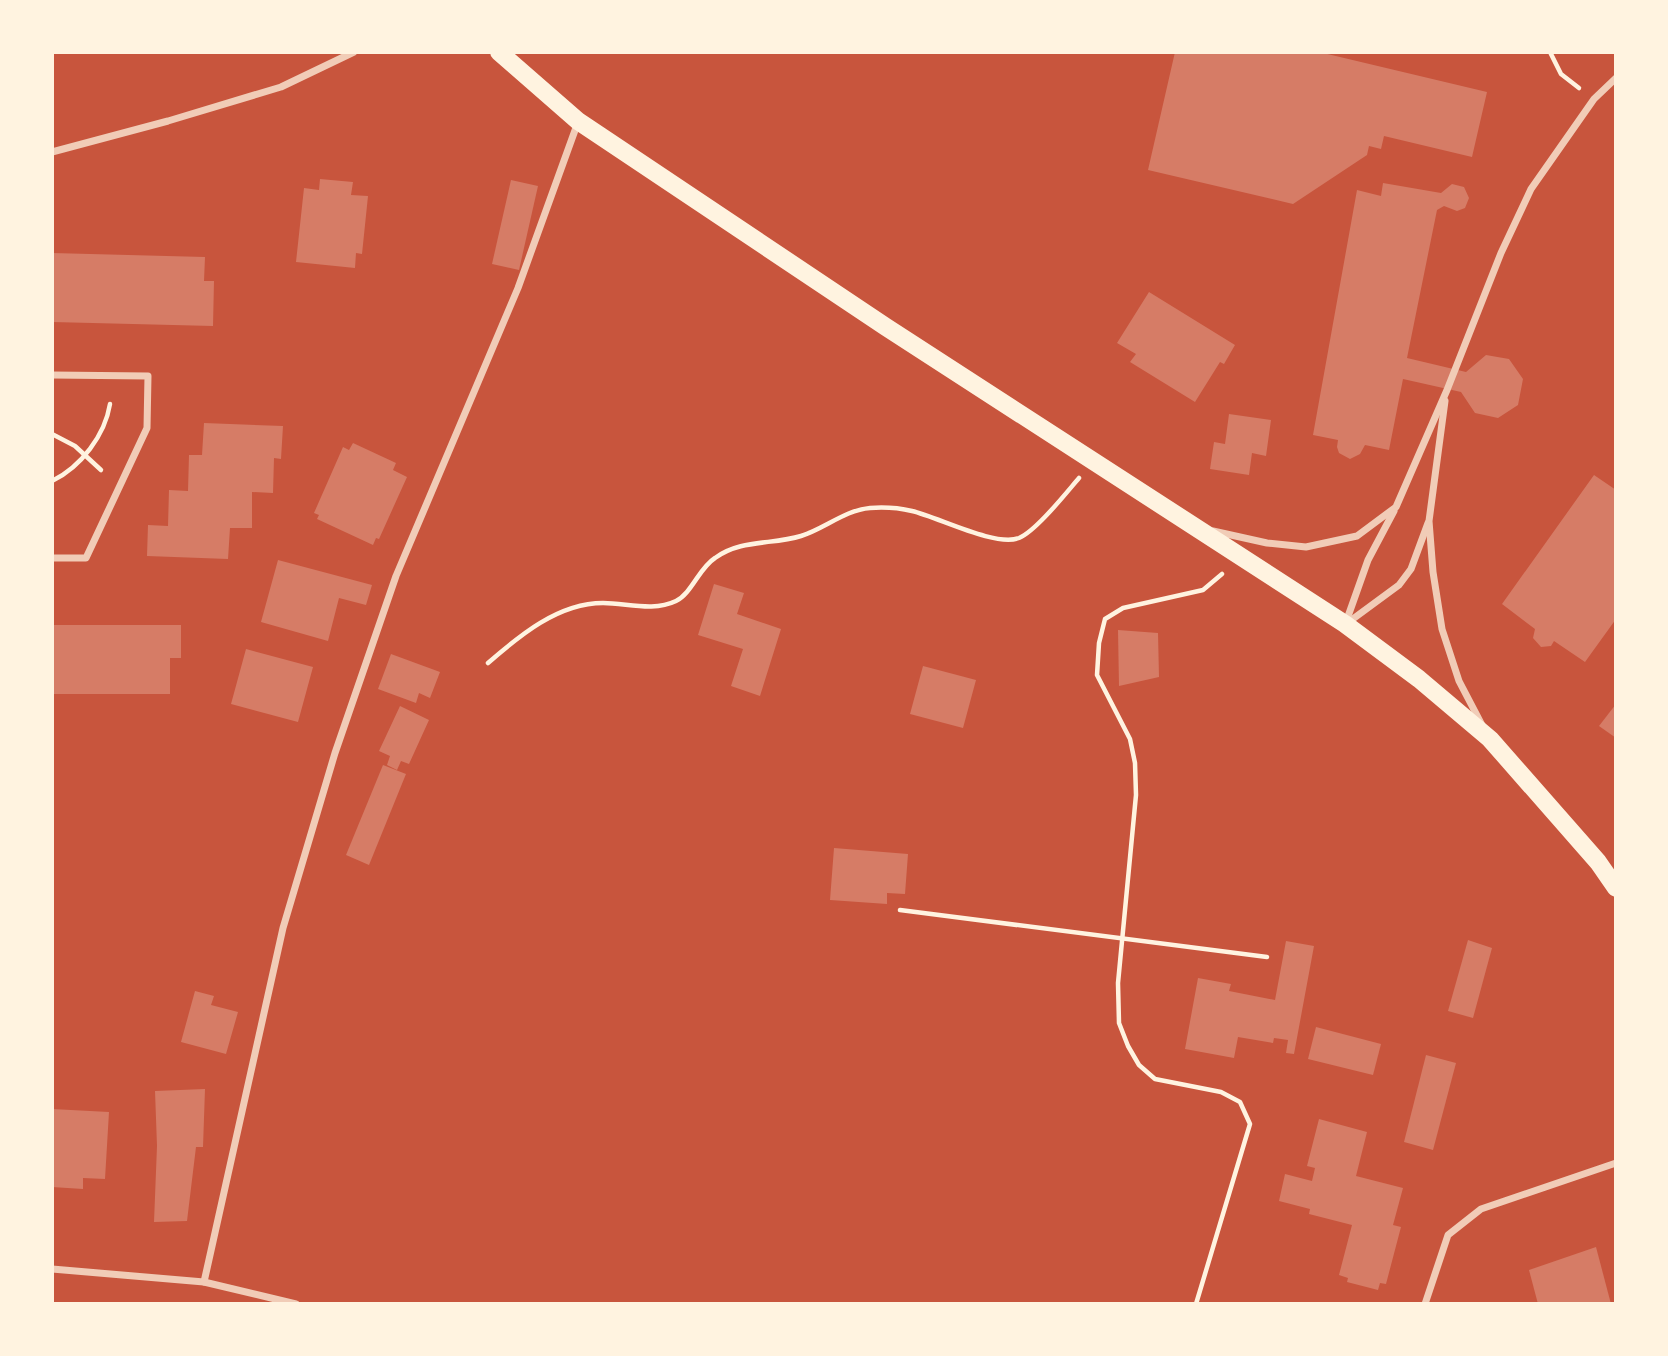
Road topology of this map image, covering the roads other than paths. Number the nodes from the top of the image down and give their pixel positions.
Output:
1 (354, 52) edge
2 (499, 52) edge
3 (1615, 78) edge
4 (578, 121) junction
5 (52, 152) edge
6 (52, 375) edge
7 (1447, 390) junction
8 (1396, 507) junction
9 (1429, 521) junction
10 (1192, 526) junction
11 (52, 558) edge
12 (1345, 624) junction
13 (1490, 739) junction
14 (1615, 888) edge
15 (1615, 1163) edge
16 (52, 1269) edge
17 (204, 1283) junction
18 (296, 1304) edge
19 (1425, 1304) edge

1 - 5 street
2 - 4 main road
3 - 7 street
4 - 10 main road
4 - 17 street
6 - 11 street
7 - 8 street
7 - 9 street
8 - 10 street
8 - 12 street
9 - 12 street
9 - 13 street
10 - 12 main road
12 - 13 main road
13 - 14 main road
15 - 19 street
16 - 17 street
17 - 18 street

